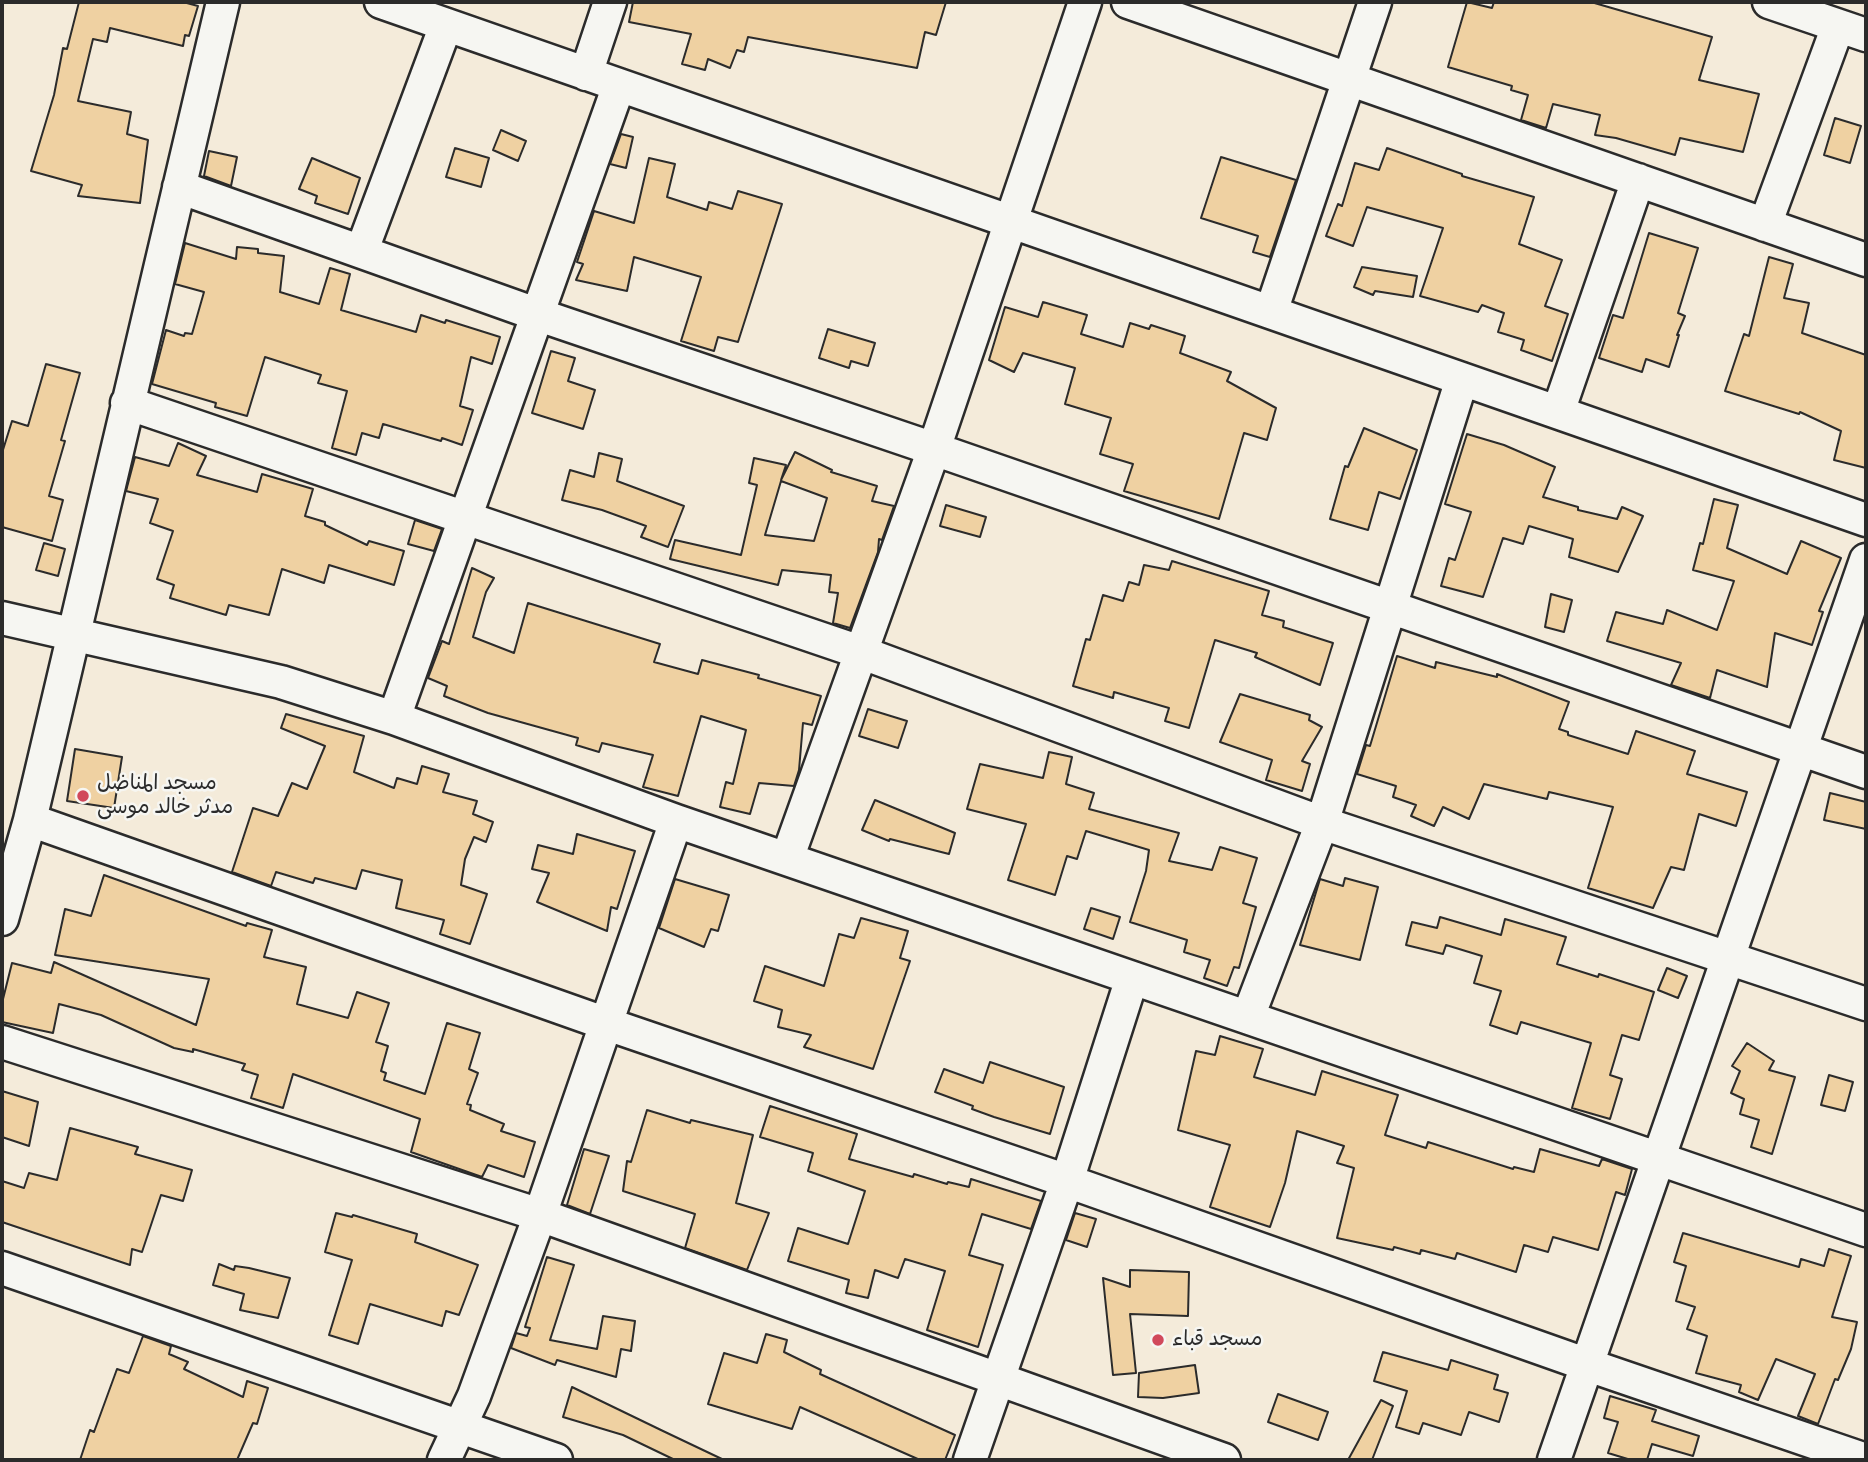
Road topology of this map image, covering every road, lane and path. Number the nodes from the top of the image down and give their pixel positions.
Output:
1 (223, 2) edge
2 (381, 2) edge
3 (610, 2) edge
4 (1085, 2) edge
5 (1128, 2) edge
6 (1374, 2) edge
7 (1769, 2) edge
8 (446, 25) junction
9 (1852, 31) edge
10 (586, 74) junction
11 (1349, 79) junction
12 (619, 85) junction
13 (1638, 180) junction
14 (178, 187) junction
15 (1011, 221) junction
16 (1765, 225) junction
17 (362, 250) junction
18 (1866, 260) edge
19 (1271, 312) junction
20 (536, 314) junction
21 (1462, 379) junction
22 (127, 403) junction
23 (1558, 412) junction
24 (934, 449) junction
25 (465, 520) junction
26 (1866, 520) edge
27 (1866, 560) edge
28 (1390, 607) junction
29 (2, 618) edge
30 (73, 634) junction
31 (860, 652) junction
32 (394, 718) junction
33 (1801, 749) junction
34 (1866, 772) edge
35 (30, 820) junction
36 (676, 821) junction
37 (1321, 823) junction
38 (787, 859) junction
39 (2, 919) edge
40 (1730, 958) junction
41 (1132, 978) junction
42 (1866, 1004) edge
43 (1248, 1017) junction
44 (607, 1024) junction
45 (2, 1042) edge
46 (1660, 1159) junction
47 (1067, 1181) junction
48 (540, 1215) junction
49 (1866, 1230) edge
50 (2, 1268) edge
51 (1588, 1365) junction
52 (998, 1379) junction
53 (460, 1429) junction
54 (444, 1460) edge
55 (556, 1460) edge
56 (970, 1460) edge
57 (1224, 1460) edge
58 (1554, 1460) edge
59 (1866, 1460) edge

1 - 14 street
2 - 8 street
3 - 10 street
4 - 15 street
5 - 11 street
6 - 11 street
7 - 9 street
8 - 10 street
8 - 17 street
9 - 16 street
10 - 12 street
11 - 13 street
11 - 19 street
12 - 15 street
12 - 20 street
13 - 16 street
13 - 23 street
14 - 17 street
14 - 22 street
15 - 19 street
15 - 24 street
16 - 18 street
17 - 20 street
19 - 21 street
20 - 24 street
20 - 25 street
21 - 23 street
21 - 28 street
22 - 25 street
22 - 30 street
23 - 26 street
24 - 28 street
24 - 31 street
25 - 31 street
25 - 32 street
27 - 33 street
28 - 33 street
28 - 37 street
29 - 30 street
30 - 32 street
30 - 35 street
31 - 37 street
31 - 38 street
32 - 36 street
33 - 34 street
33 - 40 street
35 - 39 street
35 - 44 street
36 - 38 street
36 - 44 street
37 - 40 street
37 - 43 street
38 - 41 street
40 - 42 street
40 - 46 street
41 - 43 street
41 - 47 street
43 - 46 street
44 - 47 street
44 - 48 street
45 - 48 street
46 - 49 street
46 - 51 street
47 - 51 street
47 - 52 street
48 - 52 street
48 - 53 street
50 - 53 street
51 - 58 street
51 - 59 street
52 - 56 street
52 - 57 street
53 - 54 street
53 - 55 street

